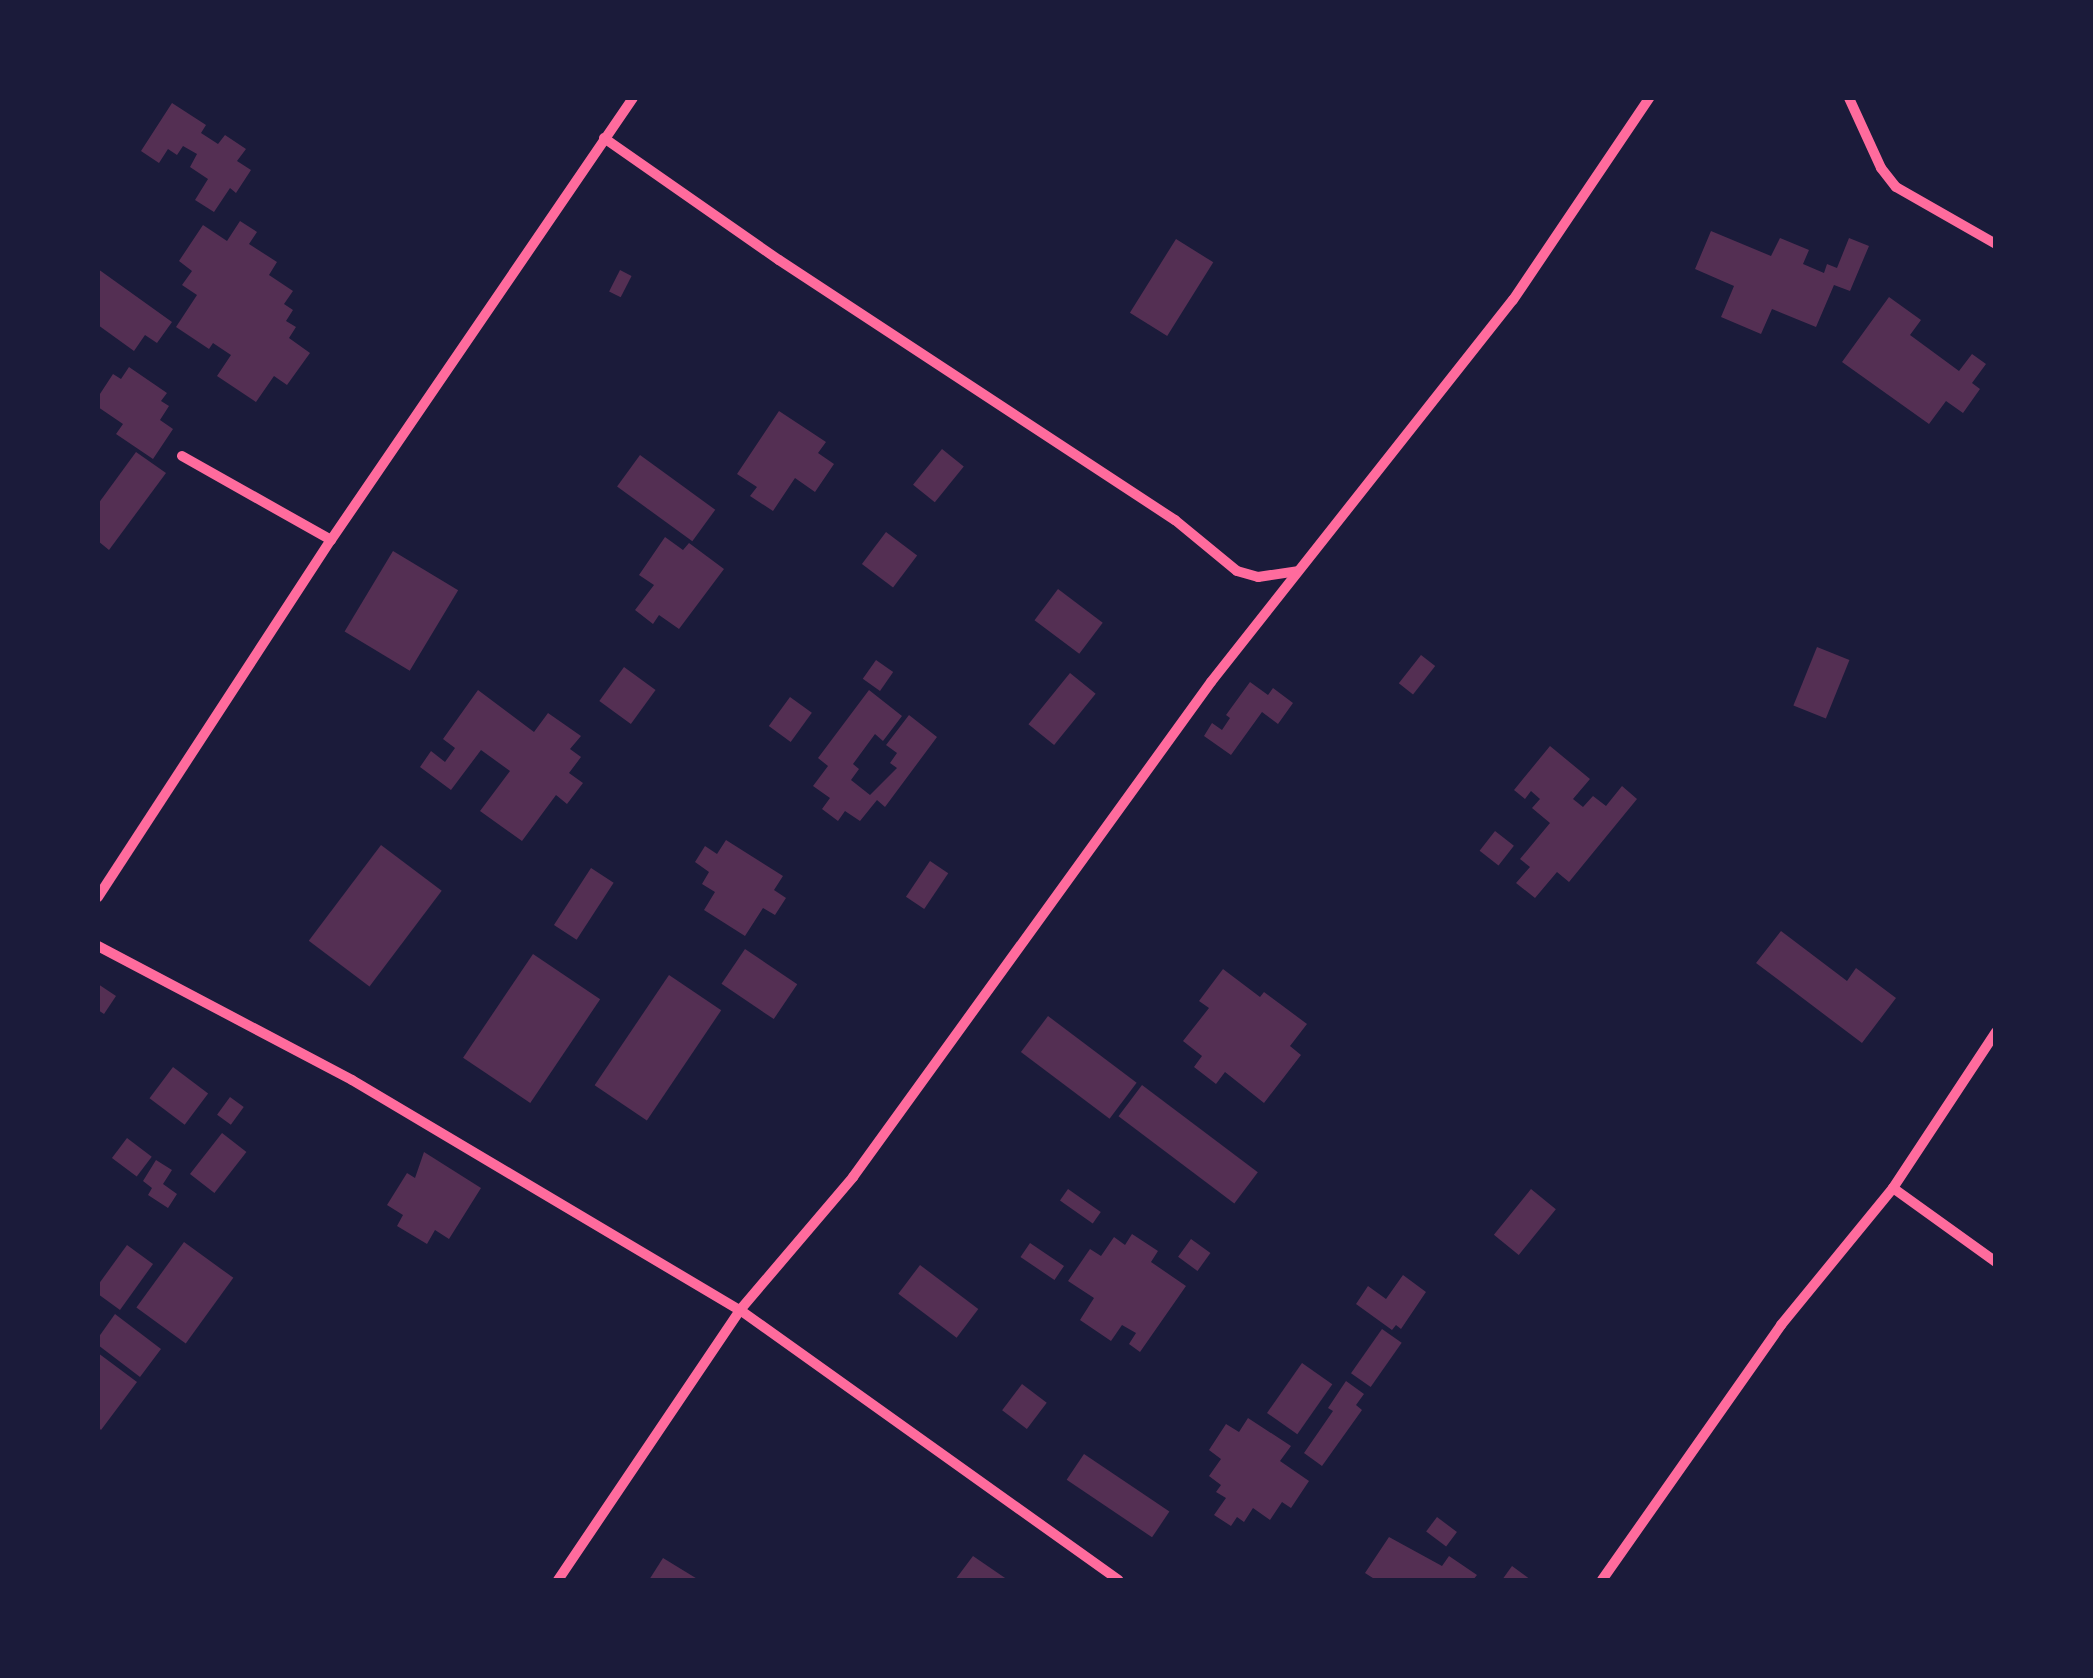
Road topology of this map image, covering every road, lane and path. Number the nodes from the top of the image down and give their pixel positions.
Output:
1 (633, 98) edge
2 (1648, 98) edge
3 (1849, 98) edge
4 (604, 138) junction
5 (1996, 244) edge
6 (182, 456) dead end
7 (331, 540) junction
8 (1300, 570) junction
9 (98, 897) edge
10 (98, 946) edge
11 (1996, 1032) edge
12 (1893, 1188) junction
13 (1996, 1262) edge
14 (740, 1310) junction
15 (558, 1580) edge
16 (1119, 1580) edge
17 (1602, 1580) edge

1 - 4 street
2 - 8 street
3 - 5 street
4 - 7 street
4 - 8 street
6 - 7 street
7 - 9 street
8 - 14 street
10 - 14 street
11 - 12 street
12 - 13 street
12 - 17 street
14 - 15 street
14 - 16 street

